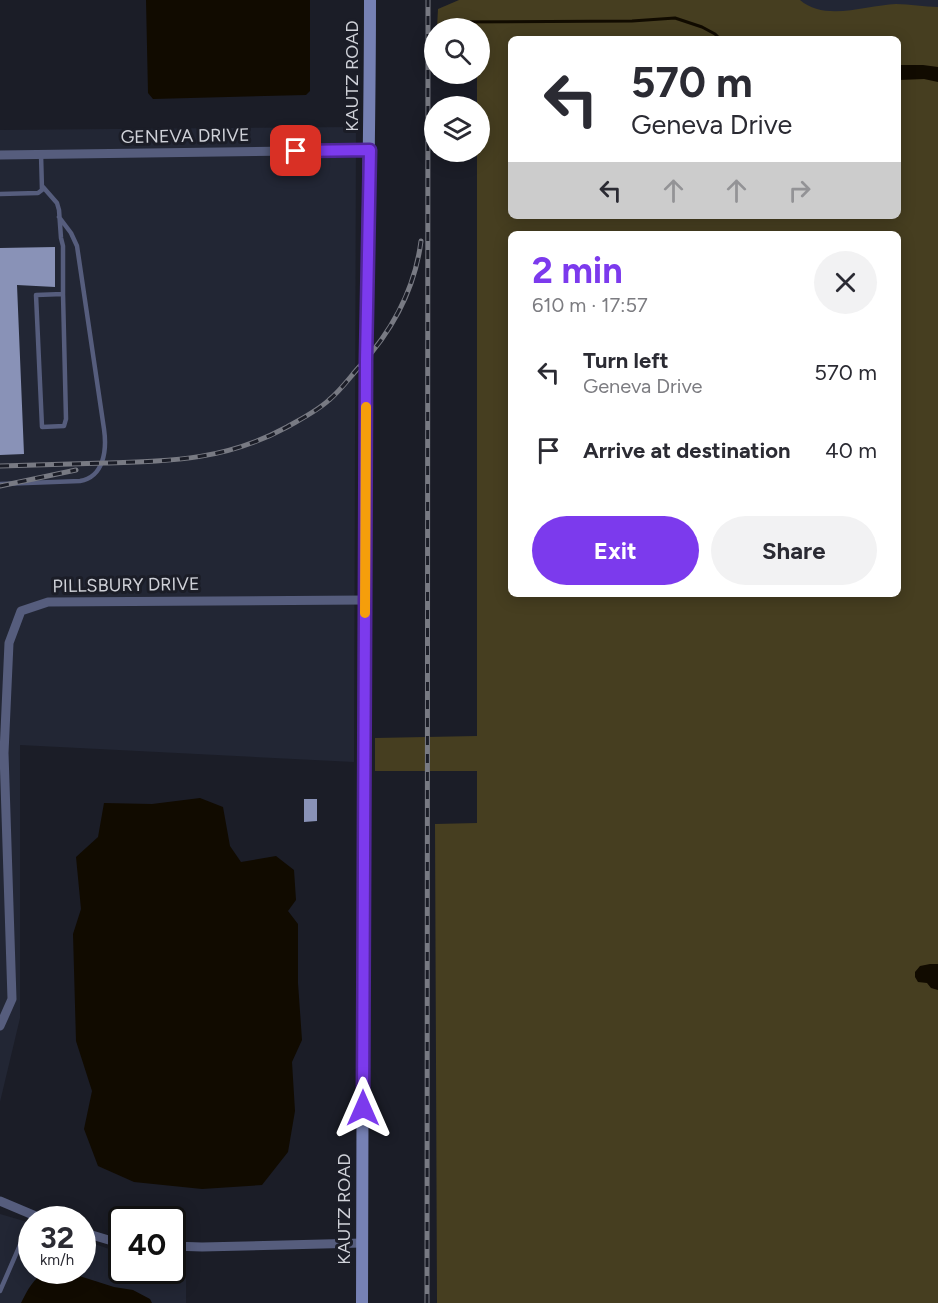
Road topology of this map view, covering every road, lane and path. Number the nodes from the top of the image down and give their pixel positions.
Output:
1 (370, 0) edge
2 (370, 150) junction
3 (41, 154) junction
4 (0, 155) edge
5 (43, 187) junction
6 (0, 194) edge
7 (59, 217) junction
8 (63, 294) junction
9 (0, 484) edge
10 (365, 600) junction
11 (4, 685) edge
12 (3, 810) edge
13 (0, 1026) edge
14 (0, 1201) edge
15 (18, 1209) edge
16 (362, 1243) junction
17 (186, 1246) edge
18 (18, 1250) edge
19 (0, 1292) edge
20 (362, 1303) edge

1 - 2 street, KAUTZ ROAD
2 - 3 street, GENEVA DRIVE
2 - 10 street, KAUTZ ROAD
3 - 4 street, GENEVA DRIVE
3 - 5 lane
5 - 6 lane
5 - 7 lane
7 - 8 lane
7 - 9 lane
8 - 8 lane
10 - 11 street, PILLSBURY DRIVE
10 - 16 street, KAUTZ ROAD
11 - 12 street, PILLSBURY DRIVE
12 - 13 street, PILLSBURY DRIVE
14 - 15 street
16 - 17 street
16 - 20 street, KAUTZ ROAD
18 - 19 lane

